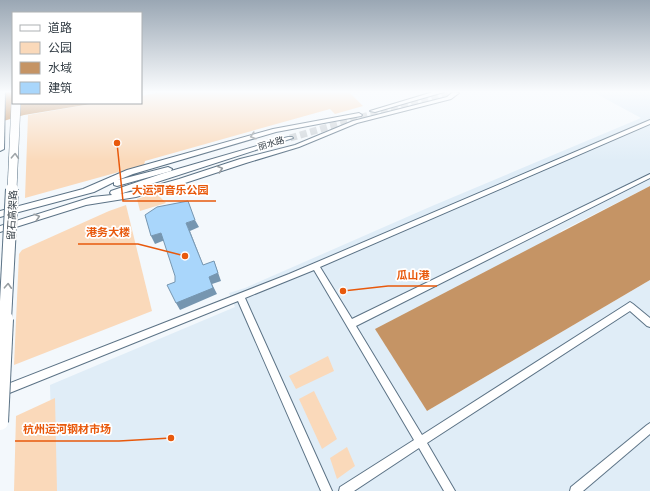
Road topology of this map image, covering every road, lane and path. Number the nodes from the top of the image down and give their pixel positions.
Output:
1 (1, 115) edge
2 (16, 115) edge
3 (361, 115) edge
4 (385, 115) edge
5 (650, 122) edge
6 (0, 126) edge
7 (0, 149) edge
8 (650, 176) edge
9 (86, 191) junction
10 (87, 202) junction
11 (0, 214) edge
12 (0, 229) edge
13 (316, 266) junction
14 (240, 297) junction
15 (650, 323) edge
16 (351, 324) junction
17 (0, 392) edge
18 (0, 422) edge
19 (650, 428) edge
20 (420, 441) junction
21 (327, 491) edge
22 (344, 491) edge
23 (450, 491) edge
24 (575, 491) edge

1 - 6 main road
18 -> 2 highway, 留石高架路, bridge
3 -> 9 street, 丽水路
10 -> 4 street, 丽水路
5 - 13 street
6 - 7 main road
8 - 16 street
9 - 10 street, 丽水路
9 - 11 street, 丽水路
12 -> 10 street, 丽水路
13 - 14 street
13 - 16 street
14 - 17 street
14 - 21 street
15 - 20 street
16 - 20 street
19 - 24 street
20 - 22 street
20 - 23 street

